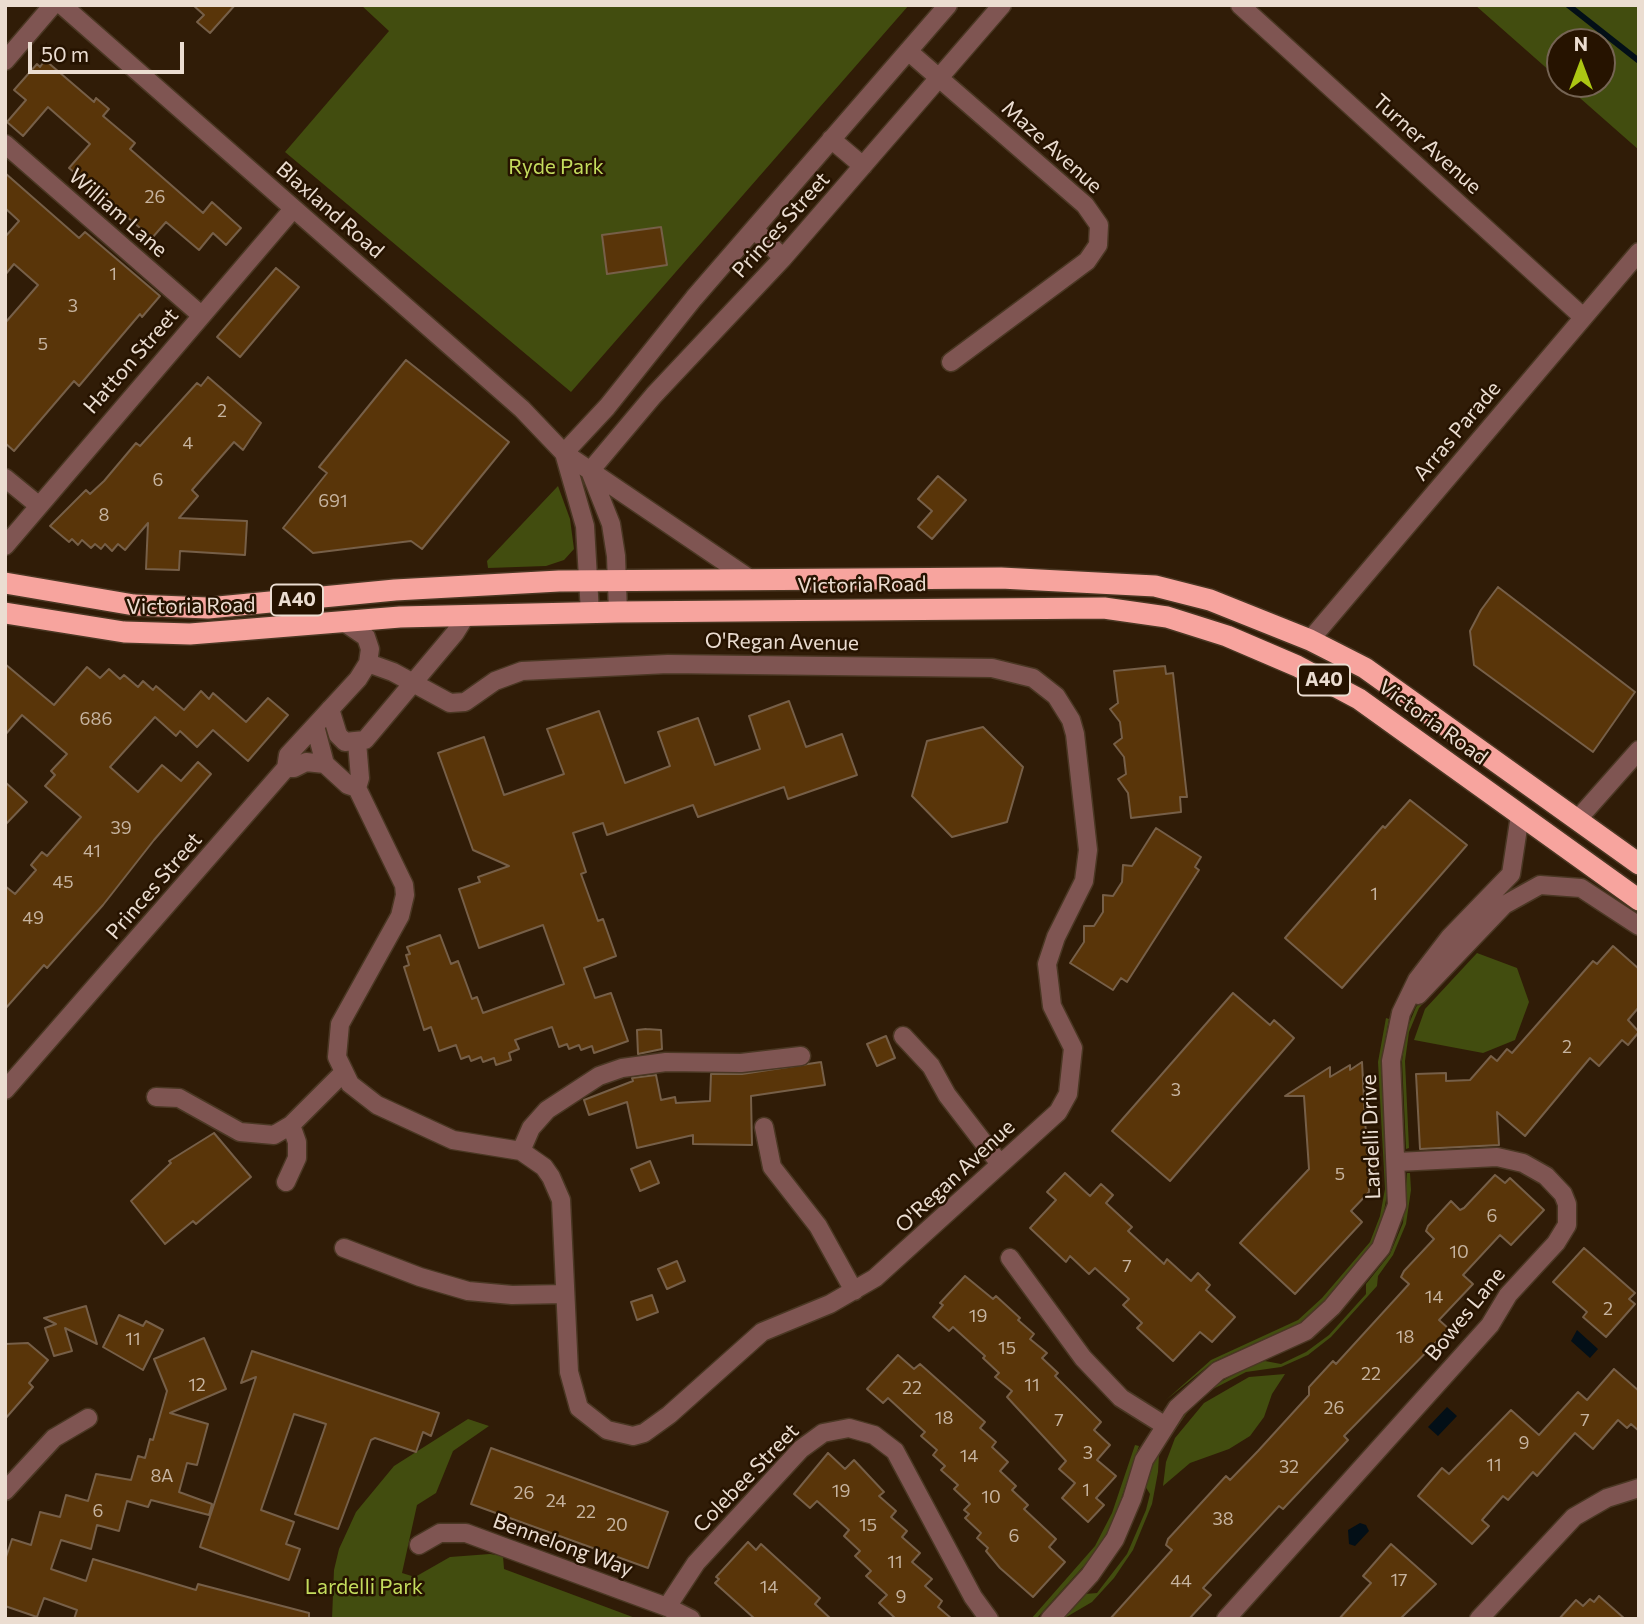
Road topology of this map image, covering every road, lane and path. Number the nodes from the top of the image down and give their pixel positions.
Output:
1 (53, 5) edge
2 (948, 5) edge
3 (1002, 5) edge
4 (1240, 5) edge
5 (70, 8) edge
6 (908, 51) junction
7 (5, 61) edge
8 (940, 77) junction
9 (831, 139) junction
10 (5, 145) edge
11 (863, 166) junction
12 (293, 209) junction
13 (754, 229) junction
14 (1639, 252) edge
15 (783, 258) junction
16 (201, 315) junction
17 (1583, 317) junction
18 (951, 362) dead end
19 (564, 453) junction
20 (590, 471) junction
21 (5, 478) edge
22 (37, 505) junction
23 (5, 546) edge
24 (747, 577) junction
25 (617, 579) junction
26 (590, 580) junction
27 (5, 583) edge
28 (618, 612) junction
29 (5, 613) edge
30 (590, 613) junction
31 (465, 617) junction
32 (344, 622) junction
33 (1310, 640) junction
34 (368, 663) junction
35 (414, 683) junction
36 (330, 709) junction
37 (315, 726) junction
38 (357, 743) junction
39 (1639, 750) edge
40 (325, 764) junction
41 (286, 768) junction
42 (357, 788) junction
43 (1520, 815) junction
44 (1577, 820) junction
45 (1639, 864) edge
46 (1639, 900) edge
47 (1639, 926) edge
48 (1401, 1013) junction
49 (903, 1036) dead end
50 (801, 1056) dead end
51 (343, 1073) junction
52 (5, 1090) edge
53 (156, 1097) dead end
54 (291, 1125) junction
55 (764, 1126) dead end
56 (521, 1151) junction
57 (1397, 1162) junction
58 (1000, 1164) junction
59 (286, 1182) dead end
60 (344, 1248) dead end
61 (1010, 1258) dead end
62 (854, 1291) junction
63 (565, 1294) junction
64 (88, 1418) dead end
65 (1164, 1424) junction
66 (1639, 1488) edge
67 (5, 1491) edge
68 (419, 1545) dead end
69 (667, 1607) junction
70 (691, 1619) edge
71 (989, 1619) edge
72 (1050, 1619) edge
73 (1226, 1619) edge
74 (1479, 1619) edge

1 - 7 street
2 - 6 street, Princes Street
3 - 8 street, Princes Street
4 - 17 street, Turner Avenue
5 - 12 street, Blaxland Road
6 - 8 street, Maze Avenue
6 - 9 street, Princes Street
8 - 11 street, Princes Street
8 - 18 street, Maze Avenue
9 - 11 street
9 - 13 street, Princes Street
10 - 16 street, William Lane
11 - 15 street, Princes Street
12 - 16 street, Hatton Street
12 - 19 street, Blaxland Road
13 - 15 street
13 - 19 street, Princes Street
14 - 17 street, Arras Parade
15 - 20 street, Princes Street
16 - 22 street, Hatton Street
17 - 33 street, Arras Parade
19 - 20 street, Blaxland Road
19 - 26 street, Blaxland Road
20 - 24 street, Blaxland Road
20 - 25 street
21 - 22 street
22 - 23 street, Hatton Street
24 - 25 highway, Victoria Road / A40
24 - 33 highway, Victoria Road / A40
25 - 26 highway, Victoria Road / A40
25 - 28 street
26 - 27 highway, Victoria Road / A40
26 - 30 street, Blaxland Road
28 - 30 highway, Victoria Road / A40
28 - 43 highway, Victoria Road / A40
29 - 32 highway, Victoria Road / A40
30 - 31 highway, Victoria Road / A40
31 - 32 highway, Victoria Road / A40
31 - 35 street
32 - 34 street
33 - 44 highway, Victoria Road / A40
34 - 35 street, O'Regan Avenue
34 - 36 street, Princes Street
35 - 38 street
35 - 58 street, O'Regan Avenue
36 - 37 street, Princes Street
36 - 38 street
37 - 40 street
37 - 41 street, Princes Street
38 - 42 street
39 - 44 street
40 - 41 street
40 - 42 street
41 - 52 street, Princes Street
42 - 51 street
43 - 46 highway, Victoria Road / A40
43 - 48 street, Lardelli Drive
44 - 45 highway, Victoria Road / A40
47 - 48 street
48 - 57 street, Lardelli Drive
49 - 58 street
50 - 56 street
51 - 54 street
51 - 56 street
53 - 54 street
54 - 59 street
55 - 62 street
56 - 63 street, O'Regan Avenue
57 - 65 street, Lardelli Drive
57 - 73 street, Bowes Lane
58 - 62 street, O'Regan Avenue
60 - 63 street
61 - 65 street
62 - 63 street, O'Regan Avenue
64 - 67 street
65 - 72 street, Lardelli Drive
66 - 74 street
68 - 69 street, Bennelong Way
69 - 70 street, Bennelong Way
69 - 71 street, Colebee Street

